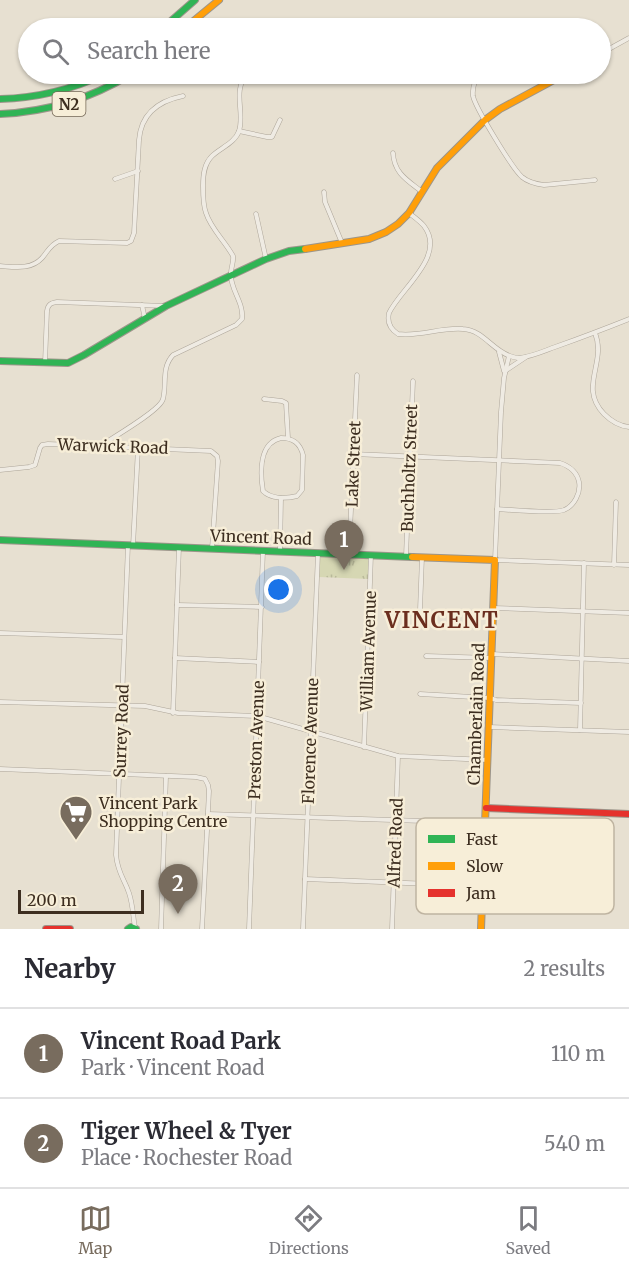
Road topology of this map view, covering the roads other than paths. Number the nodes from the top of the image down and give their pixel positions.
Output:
1 (195, 0) edge
2 (219, 0) edge
3 (174, 18) edge
4 (197, 18) edge
5 (629, 38) edge
6 (611, 48) edge
7 (81, 84) edge
8 (114, 84) edge
9 (241, 84) edge
10 (475, 84) edge
11 (546, 84) edge
12 (183, 96) dead end
13 (0, 99) edge
14 (0, 114) edge
15 (280, 120) dead end
16 (485, 120) junction
17 (239, 131) junction
18 (393, 153) dead end
19 (138, 171) junction
20 (115, 179) dead end
21 (595, 180) dead end
22 (422, 191) junction
23 (324, 192) dead end
24 (409, 213) junction
25 (256, 214) dead end
26 (342, 243) junction
27 (266, 259) junction
28 (0, 266) edge
29 (231, 276) junction
30 (142, 305) junction
31 (166, 306) junction
32 (145, 319) junction
33 (629, 320) edge
34 (595, 333) junction
35 (498, 349) junction
36 (530, 355) junction
37 (509, 356) junction
38 (0, 361) edge
39 (45, 363) junction
40 (505, 373) junction
41 (357, 375) dead end
42 (413, 381) dead end
43 (264, 399) dead end
44 (629, 428) edge
45 (118, 434) junction
46 (288, 438) junction
47 (100, 446) junction
48 (119, 447) junction
49 (138, 448) junction
50 (353, 454) junction
51 (409, 456) junction
52 (499, 460) junction
53 (0, 470) edge
54 (281, 498) junction
55 (616, 502) dead end
56 (497, 509) junction
57 (0, 540) edge
58 (130, 545) junction
59 (179, 548) junction
60 (212, 549) junction
61 (263, 551) junction
62 (280, 551) junction
63 (318, 553) junction
64 (349, 554) junction
65 (371, 555) junction
66 (405, 556) junction
67 (422, 557) junction
68 (495, 560) junction
69 (584, 563) junction
70 (614, 565) junction
71 (629, 565) edge
72 (177, 604) junction
73 (262, 607) junction
74 (494, 608) junction
75 (420, 610) dead end
76 (584, 612) junction
77 (629, 613) edge
78 (0, 633) edge
79 (124, 637) junction
80 (426, 656) dead end
81 (492, 656) junction
82 (176, 658) junction
83 (583, 659) junction
84 (629, 661) edge
85 (259, 662) junction
86 (420, 694) dead end
87 (490, 698) junction
88 (0, 702) edge
89 (580, 704) junction
90 (122, 706) junction
91 (173, 713) junction
92 (257, 716) junction
93 (489, 727) junction
94 (580, 730) junction
95 (311, 731) junction
96 (629, 732) edge
97 (364, 747) junction
98 (398, 756) junction
99 (488, 760) junction
100 (0, 769) edge
101 (119, 774) junction
102 (166, 776) junction
103 (486, 807) junction
104 (208, 814) junction
105 (629, 814) edge
106 (254, 815) junction
107 (308, 817) junction
108 (486, 818) edge
109 (396, 820) junction
110 (416, 821) edge
111 (305, 879) junction
112 (394, 883) junction
113 (416, 884) edge
114 (482, 914) edge
115 (46, 929) edge
116 (70, 929) edge
117 (132, 929) edge
118 (161, 929) edge
119 (202, 929) edge
120 (249, 929) edge
121 (303, 929) edge
122 (392, 929) edge
123 (481, 929) edge

1 - 3 main road
2 - 4 main road
5 - 6 street
7 - 13 main road, N2
8 - 14 main road, N2
9 - 17 street
10 - 16 street
11 - 16 main road
12 - 19 street
15 - 17 street
16 - 21 street
16 - 22 main road
17 - 29 street
18 - 22 street
19 - 20 street
19 - 28 street
22 - 24 main road
23 - 26 street
24 - 26 main road
24 - 35 street
25 - 27 street
26 - 27 main road
27 - 29 main road
29 - 31 main road
29 - 45 street
30 - 31 street
30 - 32 street
30 - 39 street
31 - 32 main road
32 - 39 main road
33 - 34 street
34 - 36 street
34 - 44 street
35 - 37 street
35 - 40 street
36 - 37 street
36 - 40 street
37 - 40 street, Chamberlain Road
38 - 39 main road
40 - 52 street, Chamberlain Road
41 - 50 street, Lake Street
42 - 51 street, Buchholtz Street
43 - 46 street
45 - 47 street
45 - 48 street
46 - 54 street
46 - 54 street
47 - 48 street, Warwick Road
47 - 53 street, Warwick Road
48 - 49 street, Warwick Road
49 - 58 street, Surrey Road
49 - 60 street, Warwick Road
50 - 51 street
50 - 64 street, Lake Street
51 - 52 street
51 - 66 street, Buchholtz Street
52 - 56 street, Chamberlain Road
52 - 56 street
54 - 62 street
55 - 70 street
56 - 68 street, Chamberlain Road
57 - 58 main road, Vincent Road
58 - 59 main road, Vincent Road
58 - 79 street, Surrey Road
59 - 60 main road, Vincent Road
59 - 72 street
60 - 61 main road, Vincent Road
61 - 62 main road, Vincent Road
61 - 73 street, Preston Avenue
62 - 63 main road, Vincent Road
63 - 64 main road, Vincent Road
63 - 95 street, Florence Avenue
64 - 65 main road, Vincent Road
65 - 66 main road, Vincent Road
65 - 97 street, William Avenue
66 - 67 main road, Vincent Road
67 - 68 main road, Vincent Road
67 - 75 street
68 - 69 street, Vincent Road
68 - 74 main road, Chamberlain Road
69 - 70 street, Vincent Road
69 - 76 street
70 - 71 street, Vincent Road
72 - 73 street
72 - 82 street
73 - 85 street, Preston Avenue
74 - 76 street
74 - 81 main road, Chamberlain Road
76 - 77 street
76 - 83 street
78 - 79 street
79 - 90 street, Surrey Road
80 - 81 street
81 - 83 street
81 - 87 main road, Chamberlain Road
82 - 85 street
82 - 91 street
83 - 84 street
83 - 89 street
85 - 92 street, Preston Avenue
86 - 87 street
87 - 89 street
87 - 93 main road, Chamberlain Road
88 - 90 street
89 - 94 street
90 - 91 street
90 - 101 street, Surrey Road
91 - 92 street
92 - 95 street
92 - 106 street, Preston Avenue
93 - 94 street
93 - 99 main road, Chamberlain Road
94 - 96 street
95 - 97 street
95 - 107 street, Florence Avenue
97 - 98 street
98 - 99 street
98 - 109 street, Alfred Road
99 - 103 main road, Chamberlain Road
100 - 101 street
101 - 102 street
101 - 117 street, Surrey Road
102 - 104 street
102 - 118 street
103 - 105 main road
103 - 108 main road, Chamberlain Road
104 - 106 street
104 - 119 street
106 - 107 street
106 - 120 street, Preston Avenue
107 - 109 street
107 - 111 street, Florence Avenue
109 - 110 street
109 - 112 street, Alfred Road
111 - 112 street
111 - 121 street, Florence Avenue
112 - 113 street
112 - 122 street, Alfred Road
114 - 123 main road, Chamberlain Road
115 - 116 main road

